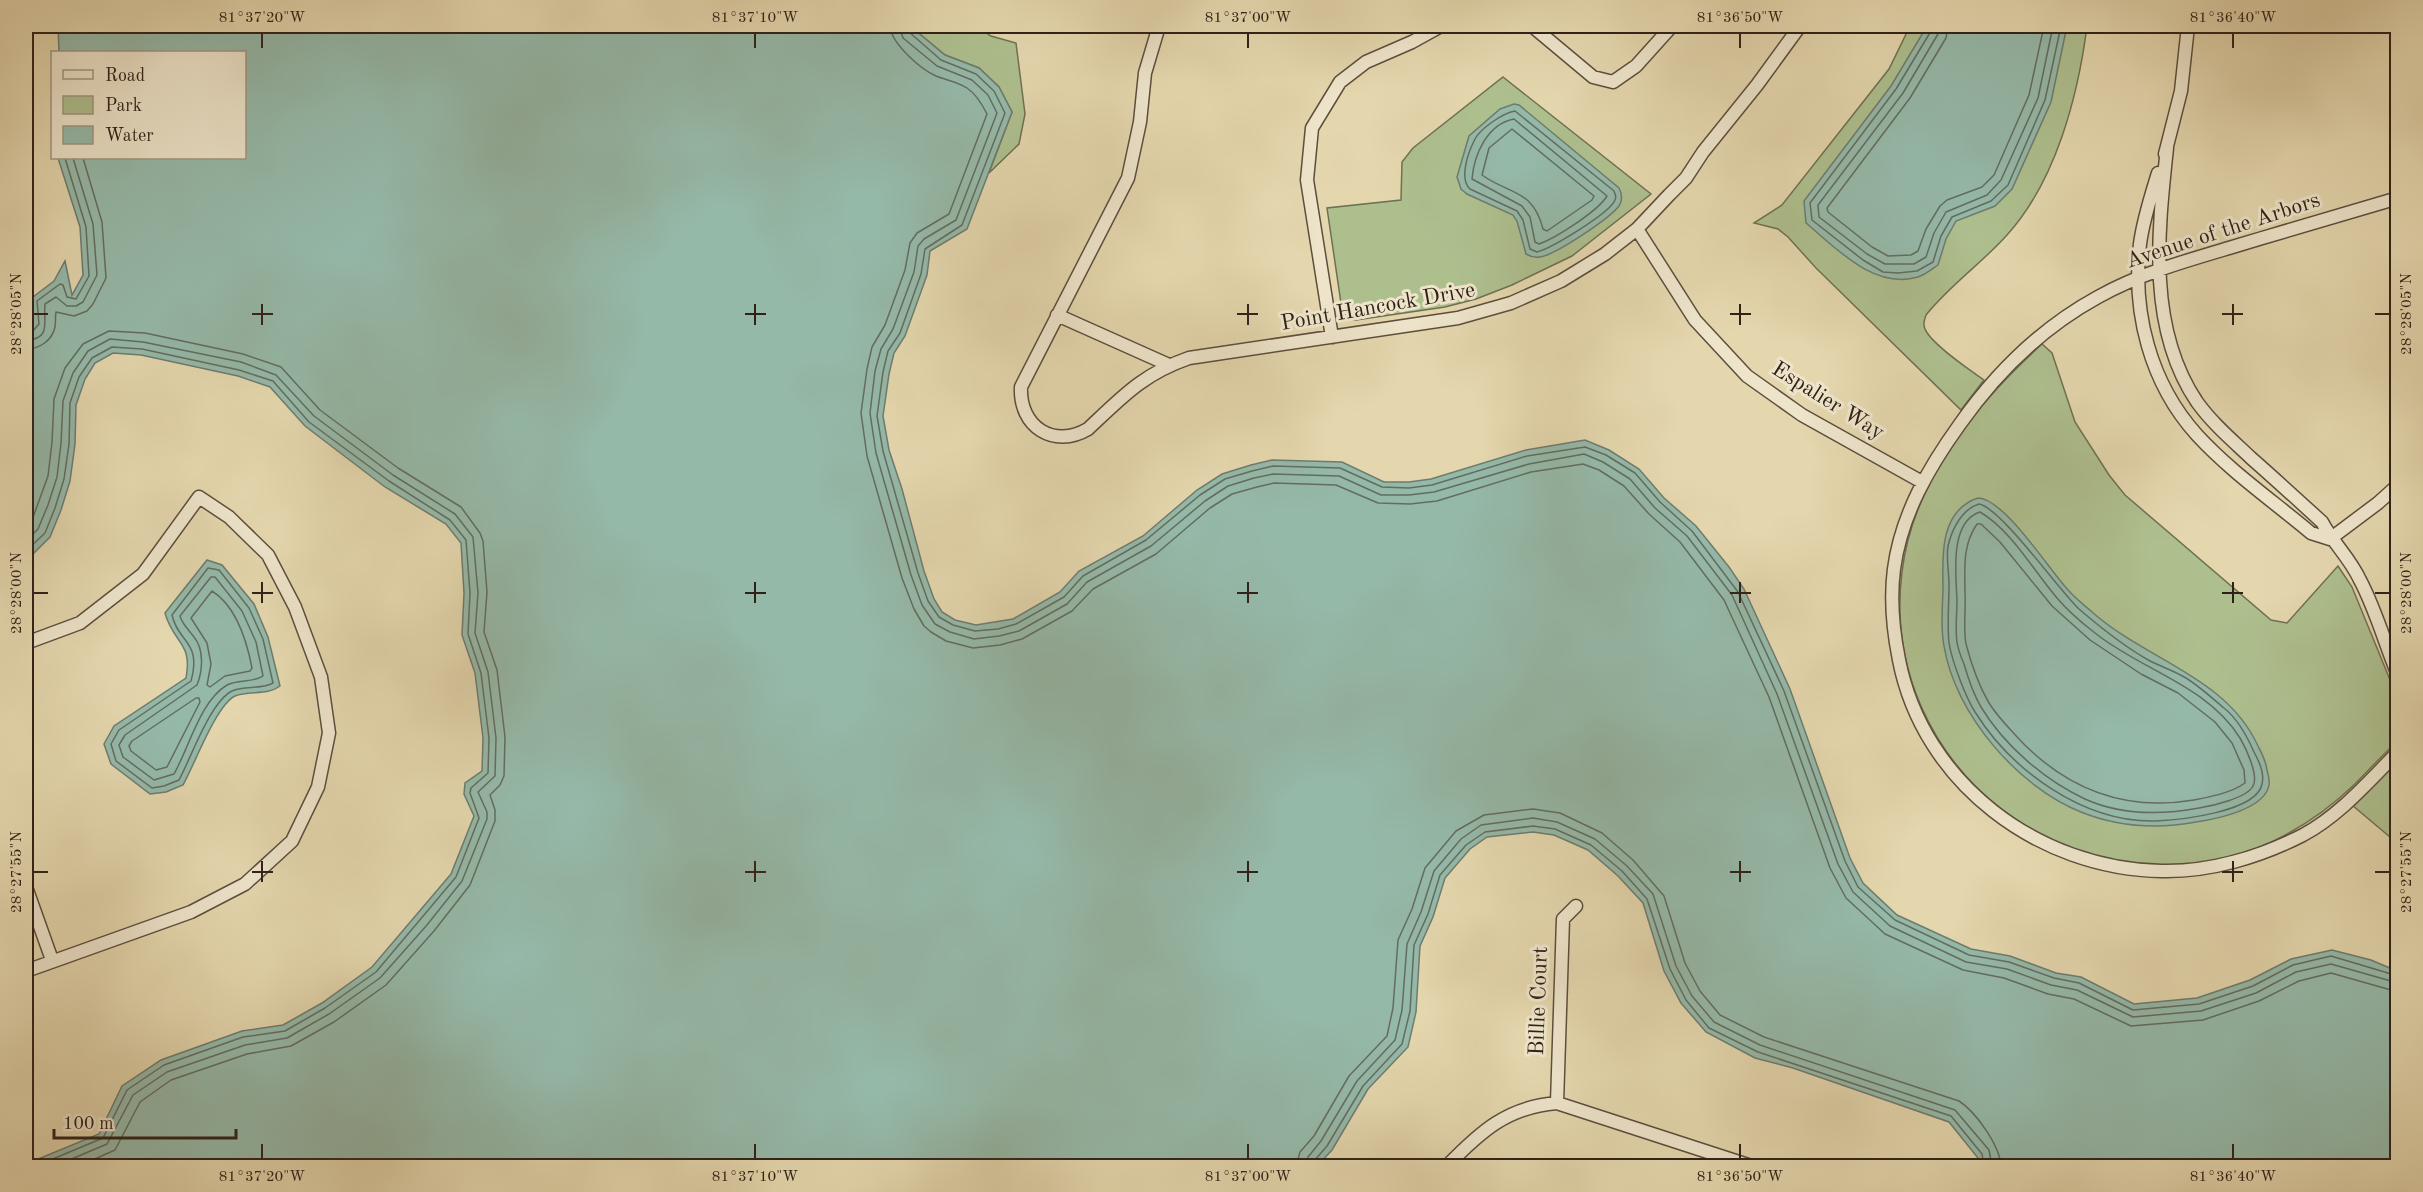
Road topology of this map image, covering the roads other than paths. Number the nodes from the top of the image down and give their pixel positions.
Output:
1 (1159, 26) edge
2 (1441, 26) edge
3 (1532, 26) edge
4 (1672, 26) edge
5 (1800, 26) edge
6 (2188, 26) edge
7 (2167, 148) junction
8 (2397, 198) edge
9 (1637, 229) junction
10 (2159, 269) junction
11 (2139, 278) junction
12 (1058, 315) junction
13 (1332, 337) junction
14 (1169, 365) junction
15 (1922, 482) junction
16 (2397, 485) edge
17 (2330, 538) junction
18 (26, 643) edge
19 (2397, 675) edge
20 (2397, 752) edge
21 (26, 887) edge
22 (1576, 906) dead end
23 (52, 960) junction
24 (26, 971) edge
25 (1557, 1103) junction
26 (1447, 1167) edge
27 (1751, 1167) edge

1 - 12 street, Point Hancock Drive
2 - 13 street
3 - 4 street
5 - 9 street, Point Hancock Drive
6 - 7 street
7 - 10 street
7 - 11 street
8 - 10 street, Avenue of the Arbors
9 - 13 street, Point Hancock Drive
9 - 15 street, Espalier Way
10 - 11 street, Avenue of the Arbors
10 - 17 street
11 - 15 street, Avenue of the Arbors
11 - 17 street
12 - 14 street
12 - 14 street, Point Hancock Drive
13 - 14 street, Point Hancock Drive
15 - 20 street, Avenue of the Arbors
16 - 17 street
17 - 19 street
18 - 23 street
21 - 23 street
22 - 25 street, Billie Court
23 - 24 street
25 - 26 street
25 - 27 street

